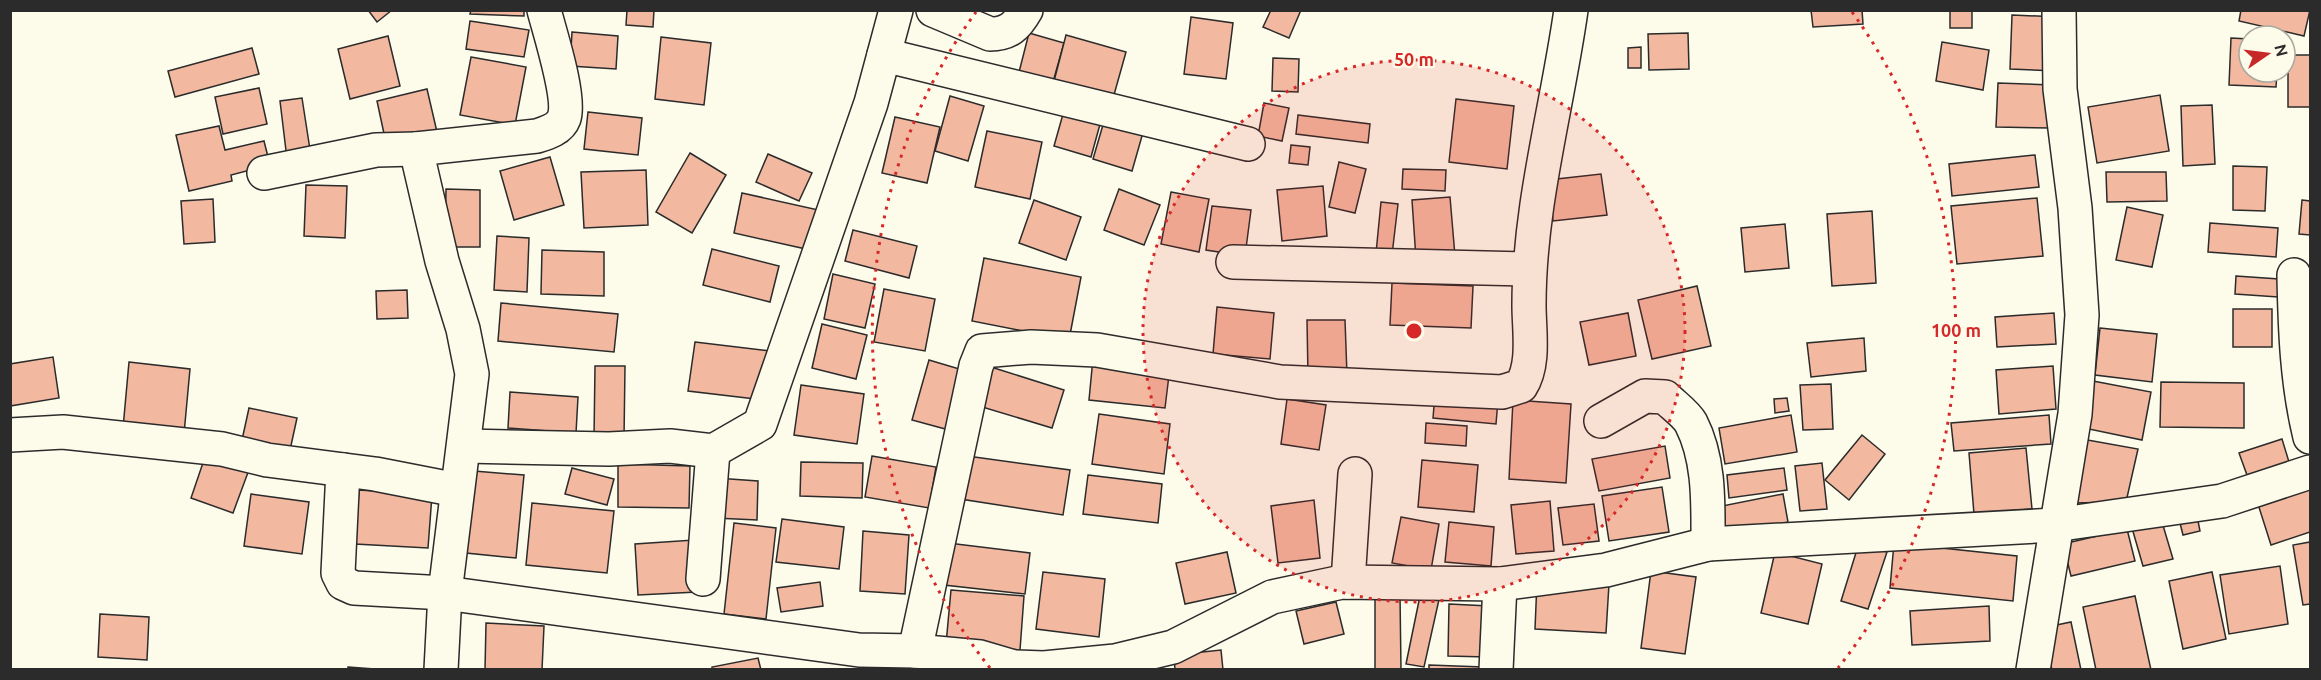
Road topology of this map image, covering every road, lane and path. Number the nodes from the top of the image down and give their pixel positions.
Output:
1 (544, 10) edge
2 (896, 10) edge
3 (933, 10) edge
4 (1026, 10) edge
5 (1571, 10) edge
6 (2059, 10) edge
7 (884, 55) junction
8 (1248, 144) dead end
9 (416, 148) junction
10 (264, 173) dead end
11 (1233, 262) dead end
12 (1529, 269) junction
13 (2294, 275) dead end
14 (1601, 421) dead end
15 (10, 435) edge
16 (2310, 437) edge
17 (465, 446) junction
18 (713, 451) junction
19 (343, 470) junction
20 (2310, 472) edge
21 (1355, 474) dead end
22 (457, 490) junction
23 (2055, 525) junction
24 (1708, 544) junction
25 (703, 579) dead end
26 (1348, 582) junction
27 (1500, 584) junction
28 (445, 593) junction
29 (915, 651) junction
30 (856, 660) edge
31 (441, 669) edge
32 (1496, 669) edge
33 (2033, 669) edge

1 - 9 street
2 - 7 street
3 - 4 street
5 - 12 street
6 - 23 street
7 - 8 street
7 - 18 street
9 - 10 street
9 - 17 street
11 - 12 street
12 - 29 street
13 - 16 street
14 - 24 street
15 - 19 street
17 - 18 street
17 - 22 street
18 - 25 street
19 - 22 street
19 - 28 street
20 - 23 street
21 - 26 street
22 - 28 street
23 - 24 street
23 - 33 street
24 - 27 street
26 - 27 street
26 - 29 street
27 - 32 street
28 - 30 street
28 - 31 street
29 - 30 street

